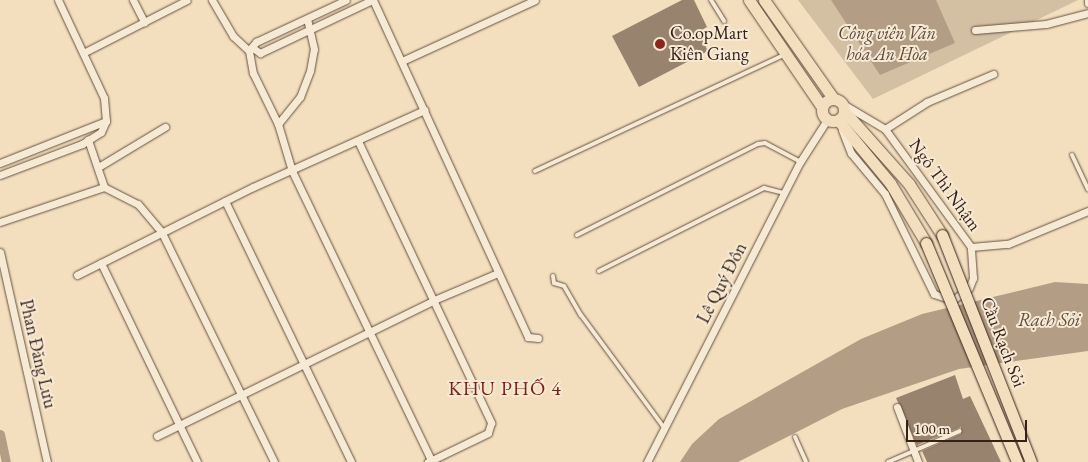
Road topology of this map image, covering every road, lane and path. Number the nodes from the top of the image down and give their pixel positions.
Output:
1 (58, 0) edge
2 (133, 0) edge
3 (187, 0) edge
4 (212, 0) edge
5 (346, 0) edge
6 (372, 0) edge
7 (535, 0) edge
8 (711, 0) edge
9 (749, 0) edge
10 (764, 0) edge
11 (1088, 13) edge
12 (307, 19) junction
13 (724, 21) dead end
14 (144, 22) junction
15 (311, 27) junction
16 (975, 30) dead end
17 (251, 50) junction
18 (85, 52) junction
19 (787, 54) junction
20 (402, 61) junction
21 (993, 74) dead end
22 (424, 110) junction
23 (837, 111) junction
24 (106, 121) junction
25 (278, 124) junction
26 (164, 127) dead end
27 (885, 129) junction
28 (88, 140) junction
29 (358, 141) junction
30 (1072, 155) dead end
31 (800, 162) junction
32 (0, 163) edge
33 (100, 166) junction
34 (535, 171) dead end
35 (292, 172) junction
36 (0, 175) edge
37 (104, 187) junction
38 (1088, 190) edge
39 (784, 193) junction
40 (224, 201) junction
41 (1088, 211) edge
42 (0, 222) edge
43 (162, 232) junction
44 (577, 235) dead end
45 (971, 247) junction
46 (0, 252) edge
47 (102, 263) junction
48 (599, 270) dead end
49 (498, 273) junction
50 (78, 275) dead end
51 (553, 276) dead end
52 (434, 300) junction
53 (369, 332) junction
54 (538, 338) dead end
55 (304, 366) junction
56 (241, 394) junction
57 (897, 407) dead end
58 (180, 426) junction
59 (665, 429) junction
60 (960, 431) dead end
61 (157, 436) dead end
62 (795, 437) dead end
63 (913, 451) junction
64 (47, 462) edge
65 (197, 462) edge
66 (274, 462) edge
67 (351, 462) edge
68 (430, 462) edge
69 (648, 462) edge
70 (806, 462) edge
71 (888, 462) edge
72 (918, 462) edge
73 (1017, 462) edge
74 (1031, 462) edge

1 - 18 street
2 - 14 street
3 - 14 street
4 - 17 street
5 - 12 street
6 - 15 street
6 - 20 street
7 - 20 street
8 - 13 lane
9 - 19 main road
10 - 23 main road
11 - 16 street
12 - 15 street
12 - 17 street
14 - 18 street
15 - 17 street
15 - 25 street
17 - 25 street
18 - 24 street
19 - 23 main road
19 - 34 lane
20 - 22 street
21 - 27 street
22 - 29 street
22 - 49 street
23 - 27 street, Ngô Thì Nhậm
23 - 31 street, Lê Quý Đôn
23 - 45 street
23 - 73 main road, Cầu Rạch Sỏi, bridge
23 - 74 main road, Cầu Rạch Sỏi, bridge
24 - 28 street
24 - 32 street
25 - 35 street
26 - 33 street
27 - 45 street, Ngô Thì Nhậm
28 - 33 street
28 - 36 street
29 - 35 street
29 - 52 street
30 - 38 lane
31 - 39 street, Lê Quý Đôn
31 - 44 lane
33 - 37 street
35 - 40 street
35 - 53 street
37 - 42 street
37 - 43 street
39 - 48 lane
39 - 59 street, Lê Quý Đôn
40 - 43 street
40 - 55 street
41 - 45 street, Ngô Thì Nhậm
43 - 47 street
43 - 56 street
46 - 64 street, Phan Đăng Lưu
47 - 50 street
47 - 58 street
49 - 52 street
49 - 54 street
51 - 59 lane
52 - 53 street
52 - 68 street
53 - 55 street
53 - 68 street
55 - 56 street
55 - 67 street
56 - 58 street
56 - 66 street
57 - 63 street
58 - 61 street
58 - 65 street
59 - 69 street, Lê Quý Đôn
60 - 63 lane
62 - 70 lane
63 - 71 lane
63 - 72 street

